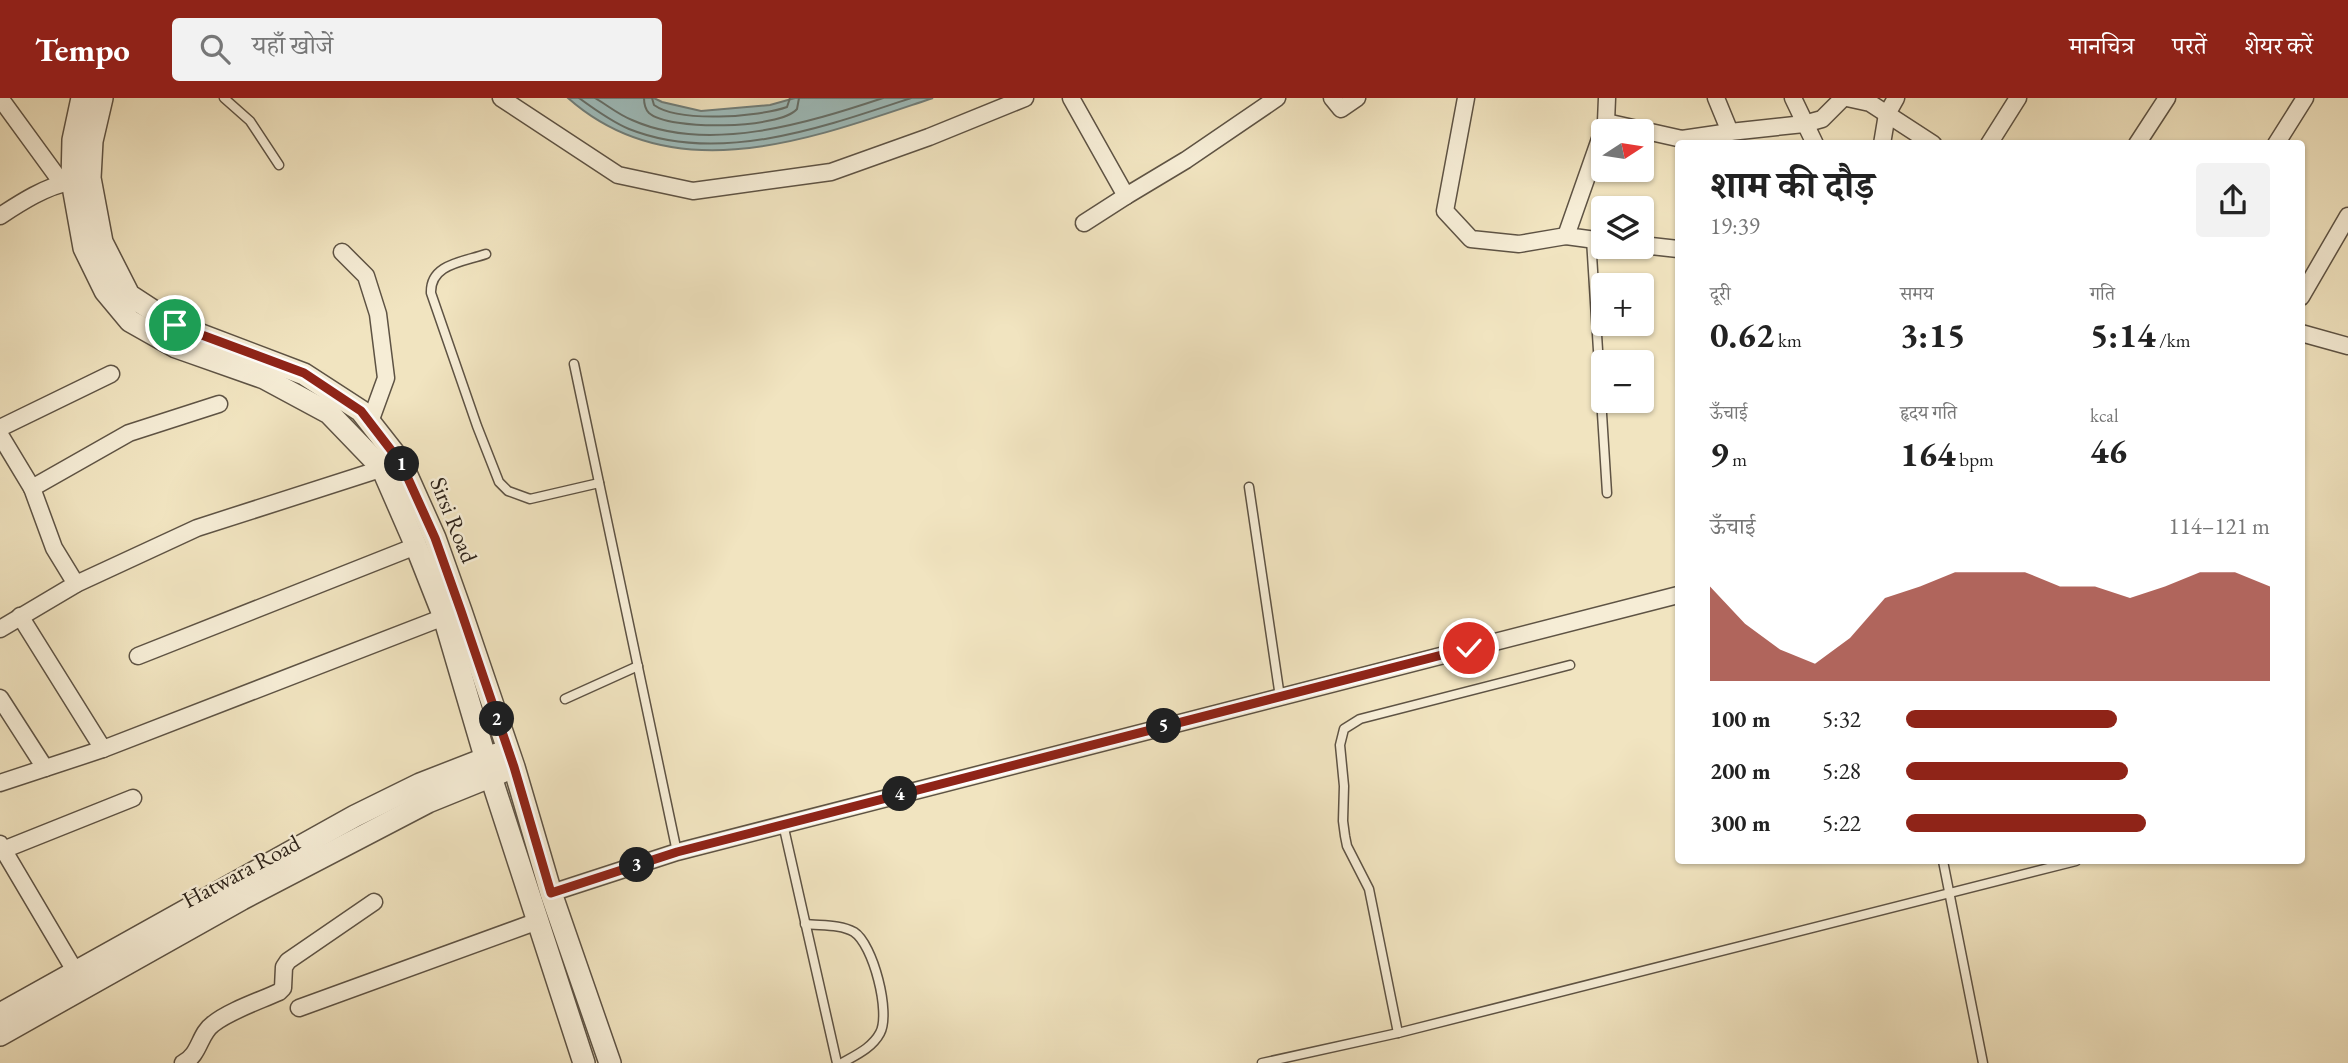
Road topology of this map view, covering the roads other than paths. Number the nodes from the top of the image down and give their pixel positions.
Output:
1 (0, 98) edge
2 (82, 98) edge
3 (102, 98) edge
4 (224, 98) edge
5 (501, 98) edge
6 (1025, 98) edge
7 (1071, 98) edge
8 (1277, 98) edge
9 (1332, 98) edge
10 (1357, 98) edge
11 (1466, 98) edge
12 (1607, 98) edge
13 (1716, 98) edge
14 (1793, 98) edge
15 (1845, 98) edge
16 (1896, 98) edge
17 (2018, 98) edge
18 (2167, 98) edge
19 (2305, 98) edge
20 (1886, 114) junction
21 (1606, 119) edge
22 (1804, 124) junction
23 (1730, 132) junction
24 (1654, 133) edge
25 (1813, 140) edge
26 (1883, 140) edge
27 (1927, 140) edge
28 (1992, 140) edge
29 (2140, 140) edge
30 (2279, 140) edge
31 (279, 165) dead end
32 (1591, 165) edge
33 (75, 181) junction
34 (1126, 196) junction
35 (0, 216) edge
36 (1084, 223) dead end
37 (2345, 227) edge
38 (1566, 236) junction
39 (1591, 239) edge
40 (1654, 246) edge
41 (1675, 249) edge
42 (342, 253) dead end
43 (486, 254) dead end
44 (1598, 259) edge
45 (2305, 291) edge
46 (2305, 334) edge
47 (2348, 346) edge
48 (574, 365) dead end
49 (111, 374) dead end
50 (219, 404) dead end
51 (370, 422) junction
52 (0, 428) edge
53 (0, 435) edge
54 (391, 466) junction
55 (599, 483) junction
56 (1249, 486) dead end
57 (32, 488) junction
58 (1608, 493) dead end
59 (416, 546) junction
60 (76, 584) junction
61 (1675, 596) edge
62 (20, 617) junction
63 (444, 617) junction
64 (0, 629) edge
65 (138, 656) dead end
66 (1570, 665) dead end
67 (638, 666) junction
68 (1280, 696) junction
69 (0, 698) edge
70 (565, 699) dead end
71 (103, 749) junction
72 (511, 759) junction
73 (46, 768) junction
74 (489, 768) junction
75 (0, 783) edge
76 (133, 798) dead end
77 (783, 824) junction
78 (2, 847) edge
79 (677, 852) junction
80 (1945, 864) edge
81 (2064, 864) edge
82 (551, 893) junction
83 (1951, 893) junction
84 (374, 902) dead end
85 (538, 920) junction
86 (806, 924) junction
87 (80, 979) junction
88 (299, 1008) dead end
89 (0, 1014) edge
90 (1398, 1033) junction
91 (0, 1035) edge
92 (183, 1063) edge
93 (584, 1063) edge
94 (610, 1063) edge
95 (839, 1063) edge
96 (1262, 1063) edge
97 (1983, 1063) edge

1 - 33 street
2 - 33 street, Sirsi Road
3 - 33 street, Sirsi Road
4 - 31 lane
5 - 6 street
7 - 34 street
8 - 34 street
9 - 10 street
11 - 38 street
12 - 21 street
13 - 23 street
14 - 22 street
15 - 20 street
15 - 22 street
16 - 20 street
17 - 28 street
18 - 29 street
19 - 30 street
20 - 26 street
20 - 27 street
22 - 23 street
22 - 25 street
23 - 24 street
32 - 38 street
33 - 35 street
33 - 51 street, Sirsi Road
33 - 54 street, Sirsi Road
34 - 36 street
37 - 45 street
38 - 39 street
40 - 41 street
42 - 51 street
43 - 55 lane
44 - 58 lane
46 - 47 street
48 - 55 lane
49 - 52 street
50 - 57 street
51 - 54 street, Sirsi Road
53 - 57 street
54 - 59 street, Sirsi Road
54 - 60 street
54 - 72 street, Sirsi Road
55 - 67 lane
56 - 68 lane
57 - 60 street
59 - 63 street, Sirsi Road
59 - 65 street
60 - 62 street
61 - 68 street
62 - 64 street
62 - 71 street
63 - 71 street
63 - 74 street, Sirsi Road
66 - 90 lane
67 - 70 lane
67 - 79 lane
68 - 77 street
69 - 73 street
71 - 73 street
72 - 74 street, Hatwara Road
72 - 82 street, Sirsi Road
73 - 75 street
74 - 85 street, Sirsi Road
74 - 87 street, Hatwara Road
76 - 78 street
77 - 79 street
77 - 86 lane
78 - 87 street
79 - 82 street
80 - 83 lane
81 - 83 lane
82 - 94 street, Sirsi Road
83 - 90 lane
83 - 97 lane
84 - 92 street
85 - 88 street
85 - 93 street, Sirsi Road
86 - 95 lane
86 - 95 lane
87 - 89 street
87 - 91 street, Hatwara Road
90 - 96 lane

